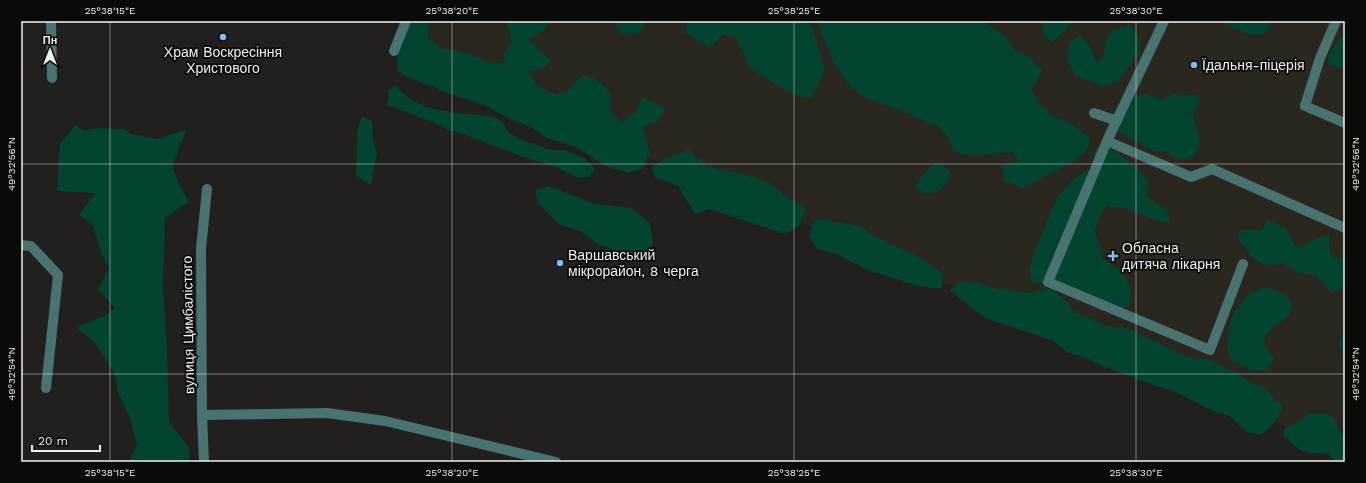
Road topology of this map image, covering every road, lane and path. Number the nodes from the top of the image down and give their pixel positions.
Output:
1 (52, 21) edge
2 (406, 21) edge
3 (1164, 21) edge
4 (1336, 21) edge
5 (394, 51) dead end
6 (52, 78) dead end
7 (1094, 113) dead end
8 (1117, 121) junction
9 (1345, 123) edge
10 (1107, 141) junction
11 (207, 189) dead end
12 (1345, 228) edge
13 (21, 245) edge
14 (1242, 264) dead end
15 (46, 388) dead end
16 (202, 415) junction
17 (204, 462) edge
18 (556, 462) edge

1 - 6 lane
2 - 5 lane
3 - 8 lane
4 - 9 lane
7 - 8 lane
8 - 10 lane
10 - 12 lane
10 - 14 lane
11 - 16 lane, вулиця Цимбалістого
13 - 15 lane
16 - 17 lane, вулиця Цимбалістого
16 - 18 lane

